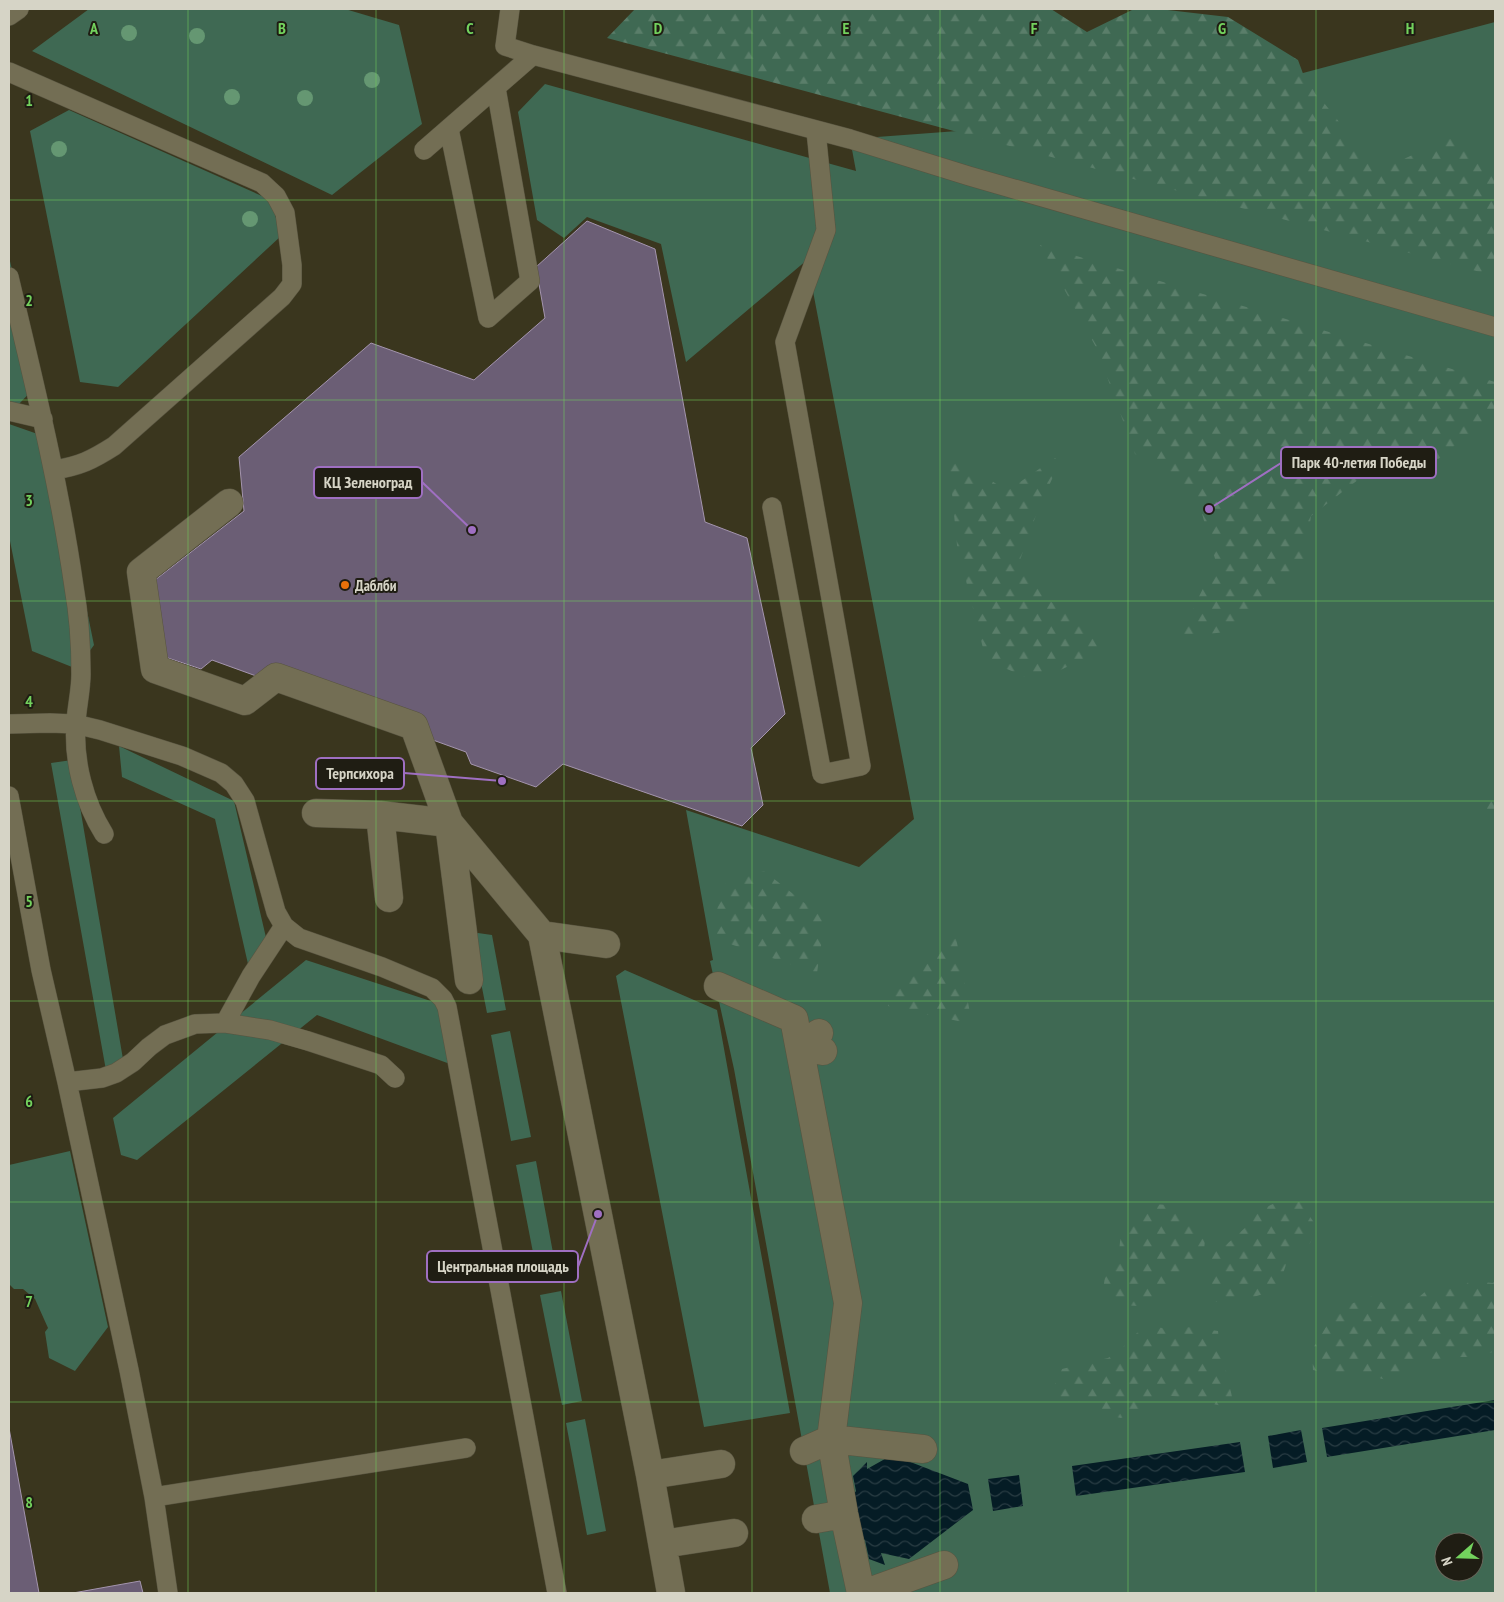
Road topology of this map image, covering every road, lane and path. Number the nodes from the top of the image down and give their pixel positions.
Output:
1 (19, 9) edge
2 (510, 9) edge
3 (9, 16) edge
4 (533, 55) junction
5 (9, 72) edge
6 (496, 88) junction
7 (448, 129) junction
8 (816, 130) junction
9 (424, 150) dead end
10 (9, 276) edge
11 (1495, 327) edge
12 (9, 411) edge
13 (43, 419) junction
14 (54, 470) junction
15 (229, 503) dead end
16 (772, 507) dead end
17 (9, 724) edge
18 (75, 724) junction
19 (9, 796) edge
20 (316, 813) dead end
21 (380, 815) junction
22 (449, 823) junction
23 (104, 834) dead end
24 (389, 898) dead end
25 (284, 926) junction
26 (542, 934) junction
27 (606, 944) dead end
28 (469, 980) dead end
29 (718, 986) dead end
30 (225, 1023) junction
31 (395, 1078) dead end
32 (67, 1082) junction
33 (831, 1439) junction
34 (466, 1448) dead end
35 (924, 1448) dead end
36 (804, 1451) dead end
37 (721, 1464) dead end
38 (650, 1475) junction
39 (154, 1497) junction
40 (844, 1514) junction
41 (816, 1519) dead end
42 (734, 1533) dead end
43 (663, 1544) junction
44 (944, 1564) dead end
45 (168, 1593) edge
46 (558, 1593) edge
47 (671, 1593) edge
48 (861, 1593) edge
49 (866, 1593) edge

1 - 3 lane
2 - 4 lane
4 - 6 lane
4 - 8 lane
5 - 14 lane
6 - 7 lane
6 - 7 lane
7 - 9 lane
8 - 11 lane
8 - 16 lane
10 - 13 lane
12 - 13 lane
13 - 14 lane
14 - 18 lane
15 - 22 street
17 - 18 lane
18 - 23 lane
18 - 25 lane
19 - 32 lane
20 - 21 street
21 - 22 street
21 - 24 street
22 - 26 street
22 - 28 street
25 - 30 lane
25 - 46 lane
26 - 27 street
26 - 38 street
29 - 33 street
30 - 31 lane
30 - 32 lane
32 - 39 lane
33 - 35 street
33 - 36 street
33 - 40 street
34 - 39 lane
37 - 38 street
38 - 43 street
39 - 45 lane
40 - 41 street
40 - 48 street
42 - 43 street
43 - 47 street
44 - 49 street

